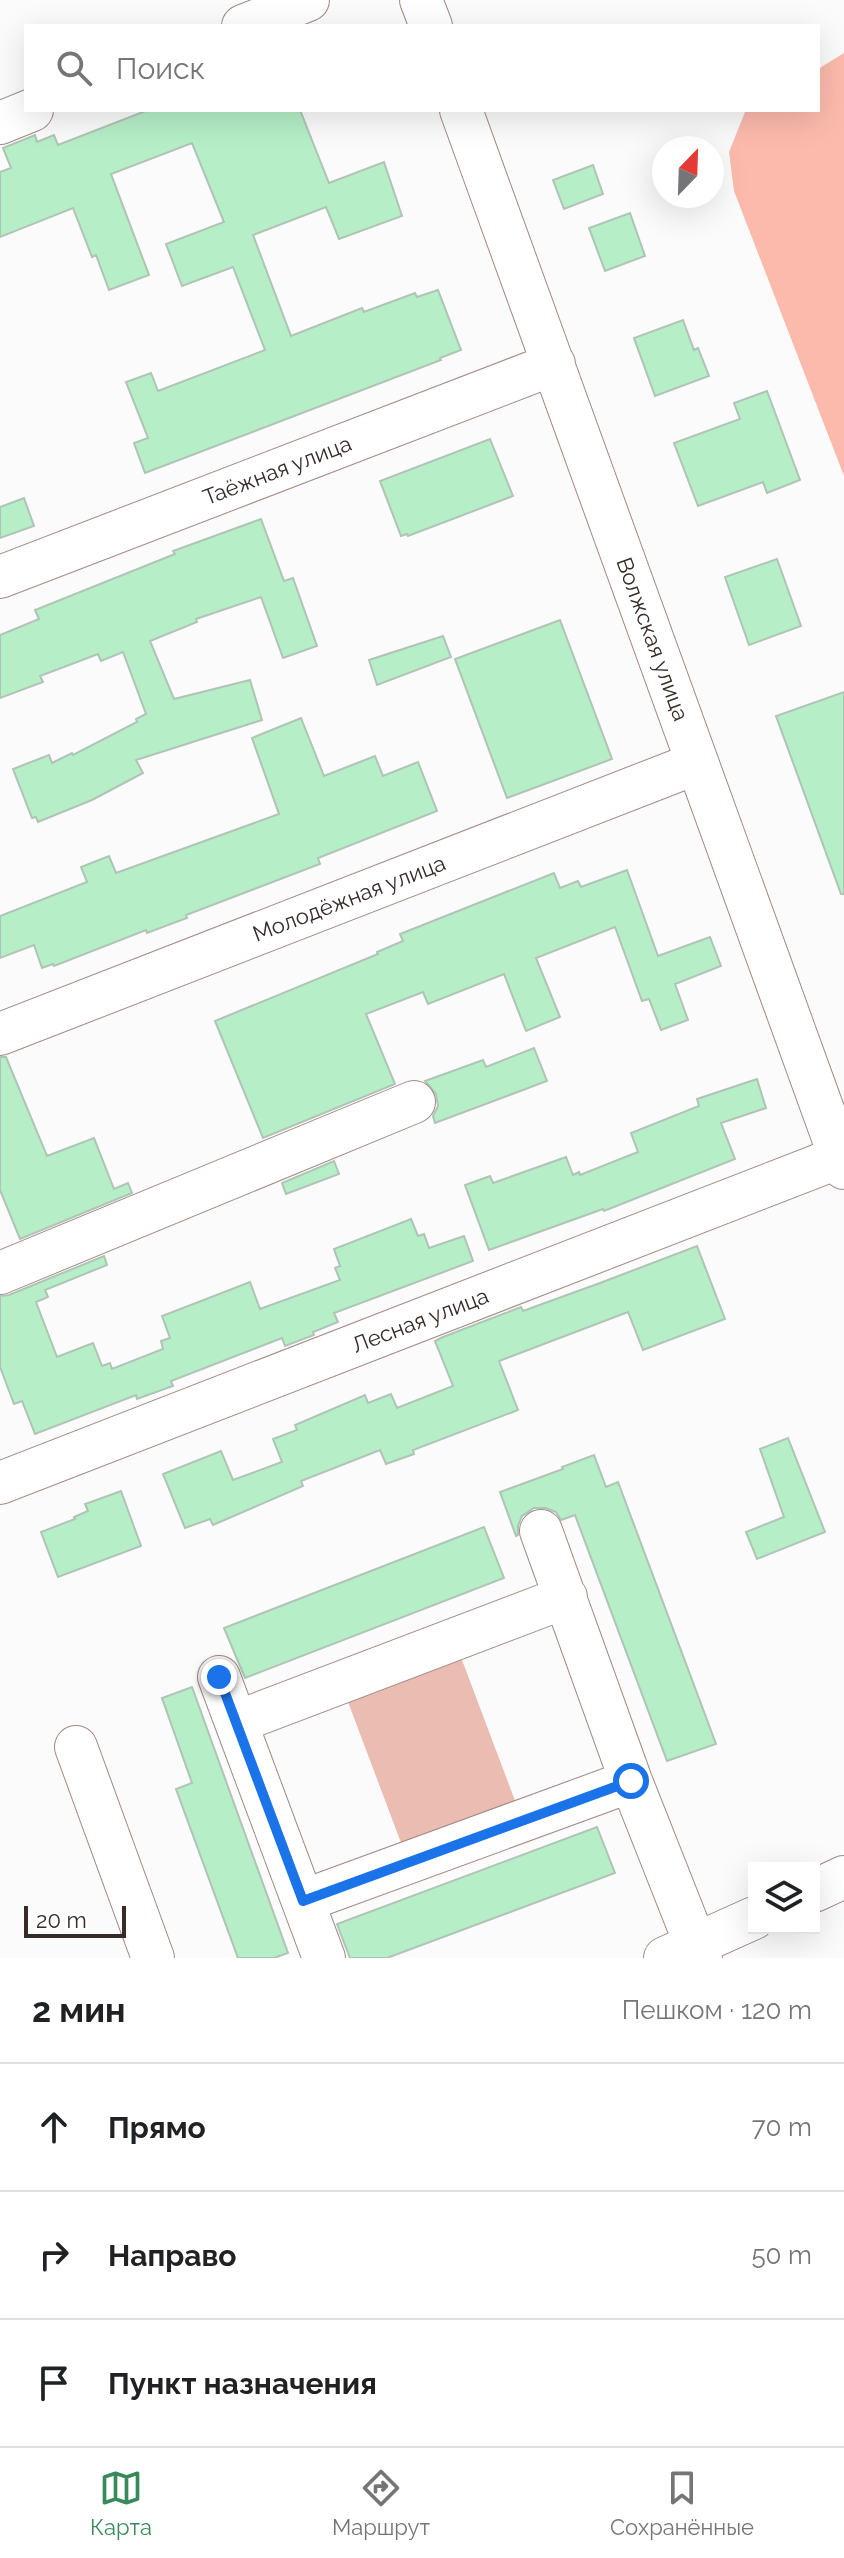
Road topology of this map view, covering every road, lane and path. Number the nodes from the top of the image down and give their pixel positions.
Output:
1 (308, 0) edge
2 (421, 0) edge
3 (248, 24) edge
4 (430, 24) edge
5 (27, 112) edge
6 (462, 112) edge
7 (0, 123) edge
8 (554, 364) junction
9 (0, 577) edge
10 (697, 763) junction
11 (0, 1034) edge
12 (414, 1102) dead end
13 (842, 1163) edge
14 (0, 1273) edge
15 (0, 1483) edge
16 (541, 1531) dead end
17 (566, 1597) junction
18 (219, 1677) dead end
19 (237, 1722) junction
20 (76, 1747) dead end
21 (631, 1781) junction
22 (844, 1877) edge
23 (820, 1888) edge
24 (303, 1901) junction
25 (748, 1921) edge
26 (688, 1955) edge
27 (153, 1958) edge
28 (324, 1958) edge

1 - 3 street
2 - 4 street
5 - 7 street
6 - 8 street, Волжская улица
8 - 9 street, Таёжная улица
8 - 10 street, Волжская улица
10 - 11 street, Молодёжная улица
10 - 13 street, Волжская улица
12 - 14 street
13 - 15 street, Лесная улица
16 - 17 street
17 - 19 street
17 - 21 street
18 - 19 street
19 - 24 street
20 - 27 street
21 - 24 street
21 - 26 street
22 - 23 street
24 - 28 street
25 - 26 street

